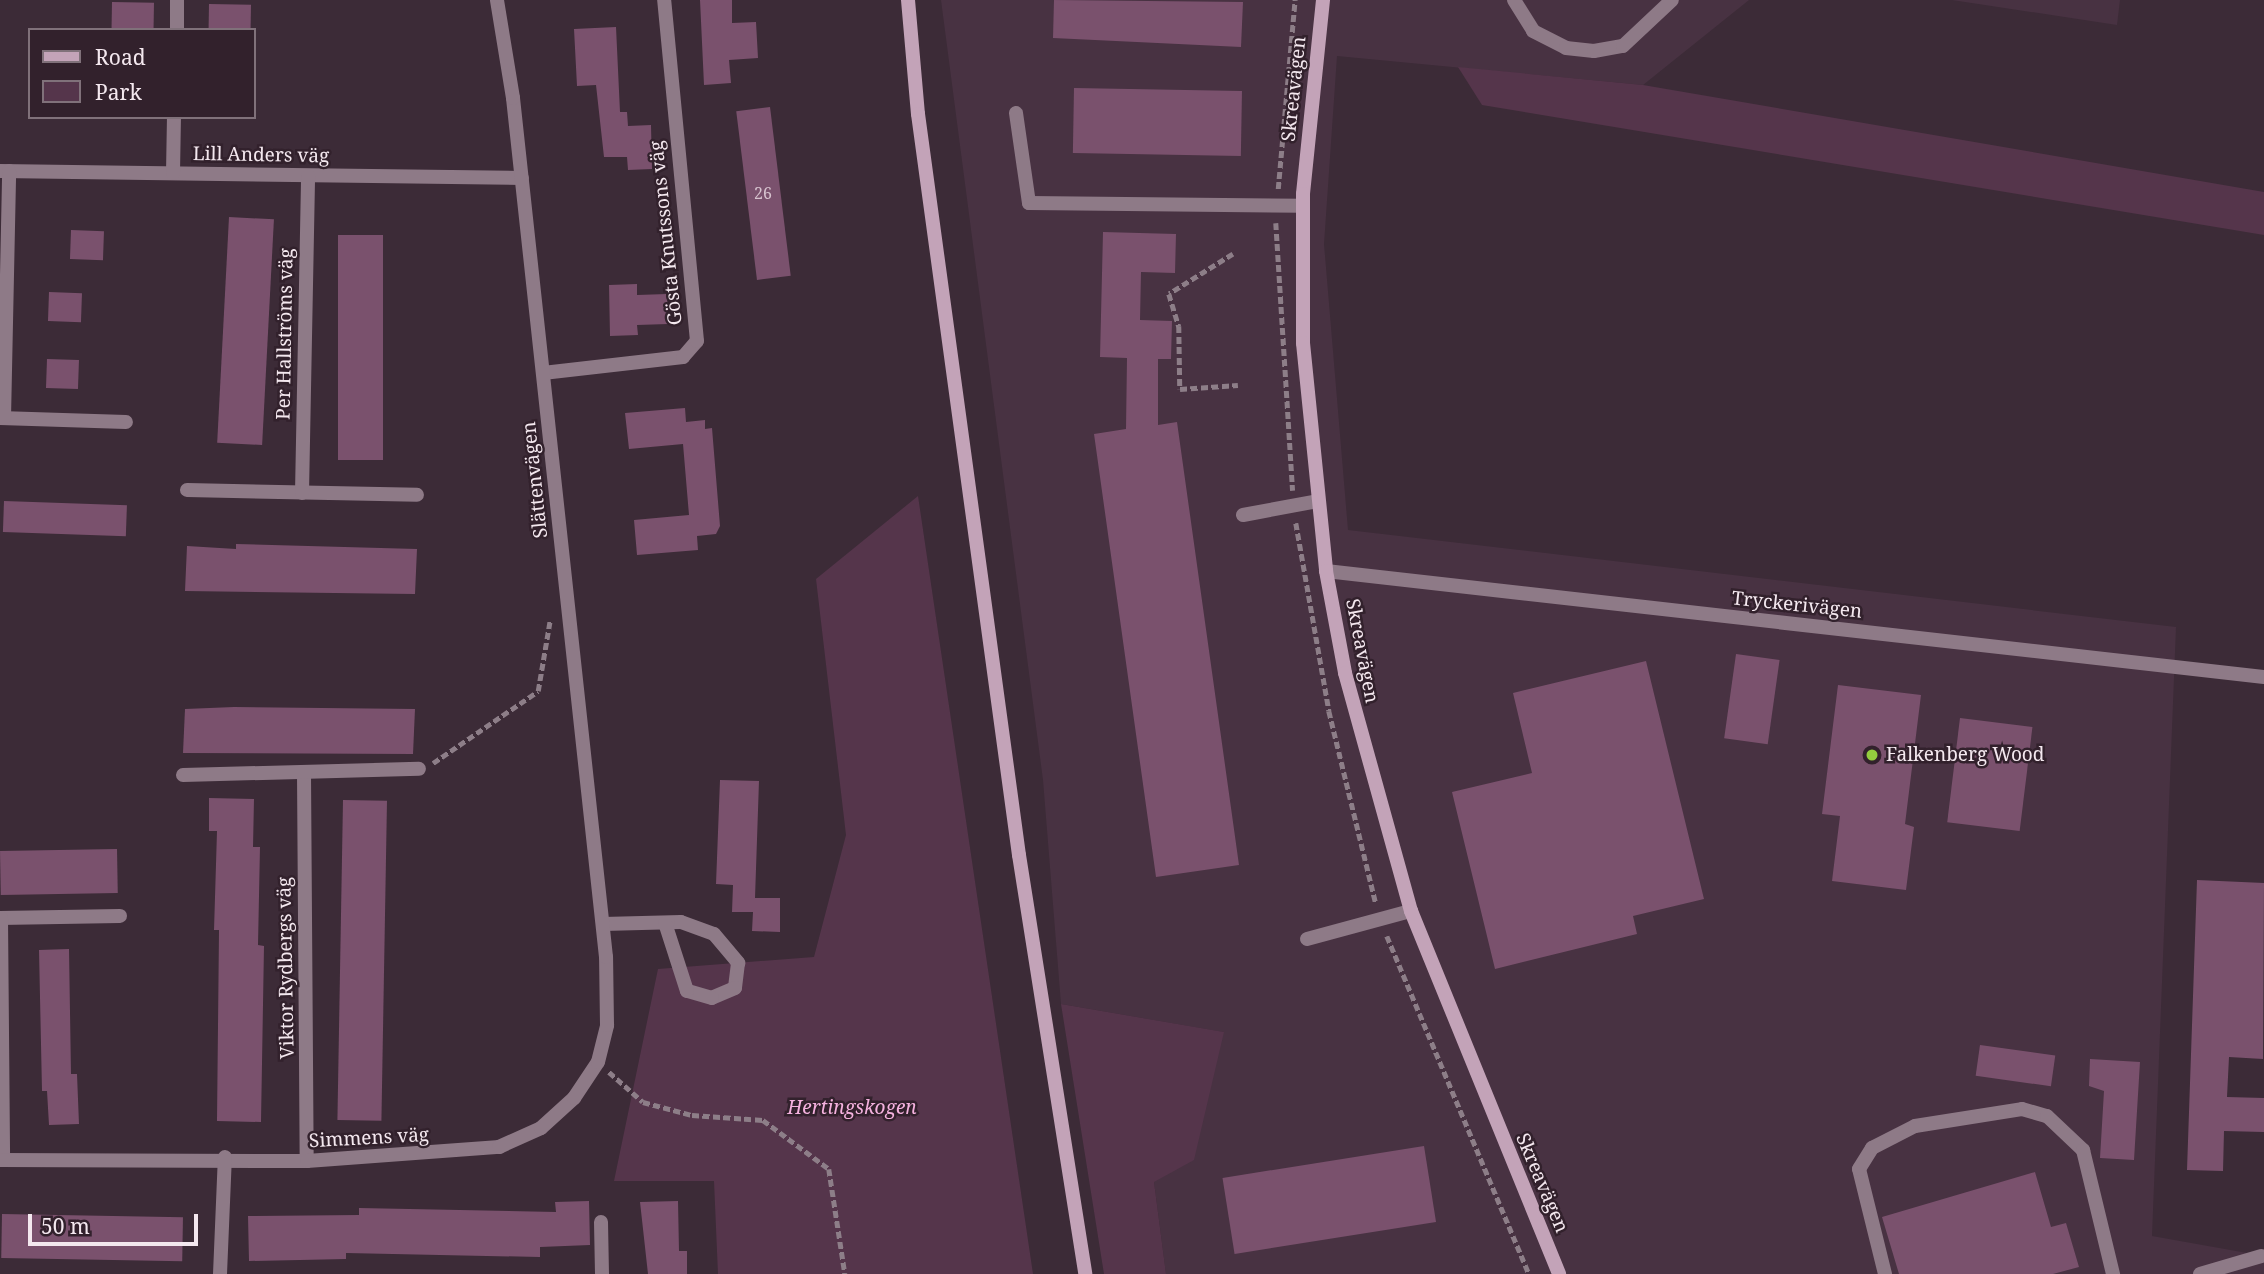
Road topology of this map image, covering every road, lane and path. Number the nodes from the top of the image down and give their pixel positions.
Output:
1 (177, 0) edge
2 (496, 0) edge
3 (664, 0) edge
4 (908, 0) edge
5 (1323, 0) edge
6 (1514, 0) edge
7 (1672, 0) edge
8 (177, 28) edge
9 (1016, 113) dead end
10 (174, 119) edge
11 (5, 171) edge
12 (173, 173) junction
13 (307, 176) junction
14 (522, 178) junction
15 (1303, 206) junction
16 (1233, 254) dead end
17 (543, 373) junction
18 (1238, 385) dead end
19 (2, 418) edge
20 (126, 422) dead end
21 (187, 491) dead end
22 (302, 493) junction
23 (417, 495) dead end
24 (1318, 501) junction
25 (1243, 515) dead end
26 (1326, 571) junction
27 (551, 613) dead end
28 (2264, 677) edge
29 (419, 769) joint
30 (304, 774) junction
31 (183, 775) dead end
32 (1411, 911) junction
33 (120, 916) dead end
34 (1, 918) edge
35 (665, 923) junction
36 (603, 924) junction
37 (1307, 939) dead end
38 (607, 957) joint
39 (598, 1062) junction
40 (225, 1157) junction
41 (2, 1160) edge
42 (307, 1161) junction
43 (601, 1222) dead end
44 (2261, 1256) dead end
45 (220, 1274) edge
46 (602, 1274) edge
47 (845, 1274) edge
48 (1085, 1274) edge
49 (1559, 1274) edge
50 (1885, 1274) edge
51 (2113, 1274) edge
52 (2200, 1274) edge

1 - 8 street
2 - 14 street, Slättenvägen
3 - 17 street, Gösta Knutssons väg
4 - 48 street
5 - 15 street, Skreavägen
6 - 7 street
9 - 15 street
10 - 12 street
11 - 12 street, Lill Anders väg
11 - 19 street
12 - 13 street, Lill Anders väg
13 - 14 street, Lill Anders väg
13 - 22 street, Per Hallströms väg
14 - 17 street, Slättenvägen
15 - 24 street, Skreavägen
16 - 18 path
17 - 36 street, Slättenvägen
19 - 20 street
21 - 22 street
22 - 23 street
24 - 25 street
24 - 26 street, Skreavägen
26 - 28 street, Tryckerivägen
26 - 32 street, Skreavägen
27 - 29 path
29 - 30 street
30 - 31 street
30 - 42 street, Viktor Rydbergs väg
32 - 37 street
32 - 49 street, Skreavägen
33 - 34 street
34 - 41 street
35 - 35 street
35 - 36 street
36 - 38 street, Slättenvägen
38 - 39 street, Simmens väg
39 - 42 street, Simmens väg
39 - 47 path
40 - 41 street, Simmens väg
40 - 42 street, Simmens väg
40 - 45 street
43 - 46 street
44 - 52 street
50 - 51 street

